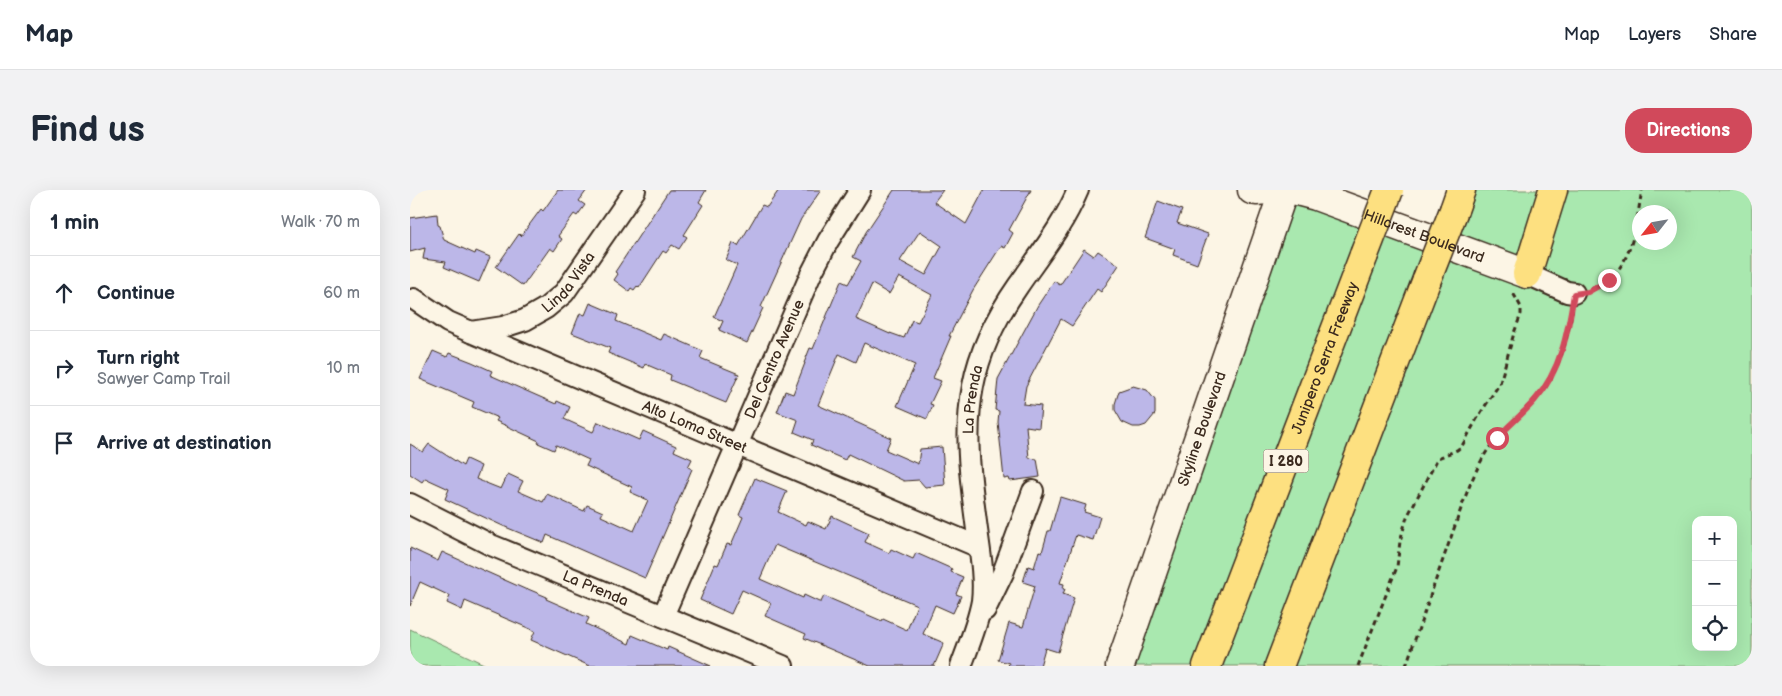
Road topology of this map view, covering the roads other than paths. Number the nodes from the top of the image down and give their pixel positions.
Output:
1 (635, 190) edge
2 (860, 190) edge
3 (1078, 190) edge
4 (1252, 190) edge
5 (1267, 190) edge
6 (1284, 190) edge
7 (1293, 190) edge
8 (1389, 190) edge
9 (1553, 190) edge
10 (1457, 200) edge
11 (1527, 274) junction
12 (1574, 294) road end
13 (414, 299) dead end
14 (471, 332) junction
15 (737, 444) junction
16 (1033, 491) dead end
17 (410, 504) edge
18 (979, 547) junction
19 (663, 616) junction
20 (974, 634) junction
21 (784, 666) edge
22 (961, 666) edge
23 (1120, 666) edge
24 (1207, 666) edge
25 (1279, 666) edge

1 - 14 street, Linda Vista
2 - 15 street, Del Centro Avenue
3 - 18 street, La Prenda
4 - 5 main road
6 - 23 main road, Skyline Boulevard
7 - 11 main road, Hillcrest Boulevard
8 - 24 highway, Junipero Serra Freeway / I 280, bridge
9 - 11 highway
10 - 25 highway, bridge
11 - 12 street
13 - 14 street, Alto Loma Street
14 - 15 street, Alto Loma Street
15 - 18 street, Alto Loma Street
15 - 19 street, Del Centro Avenue
16 - 20 street, La Prenda
17 - 19 street, La Prenda
18 - 20 street, La Prenda
19 - 21 street, La Prenda
20 - 22 street, La Prenda

